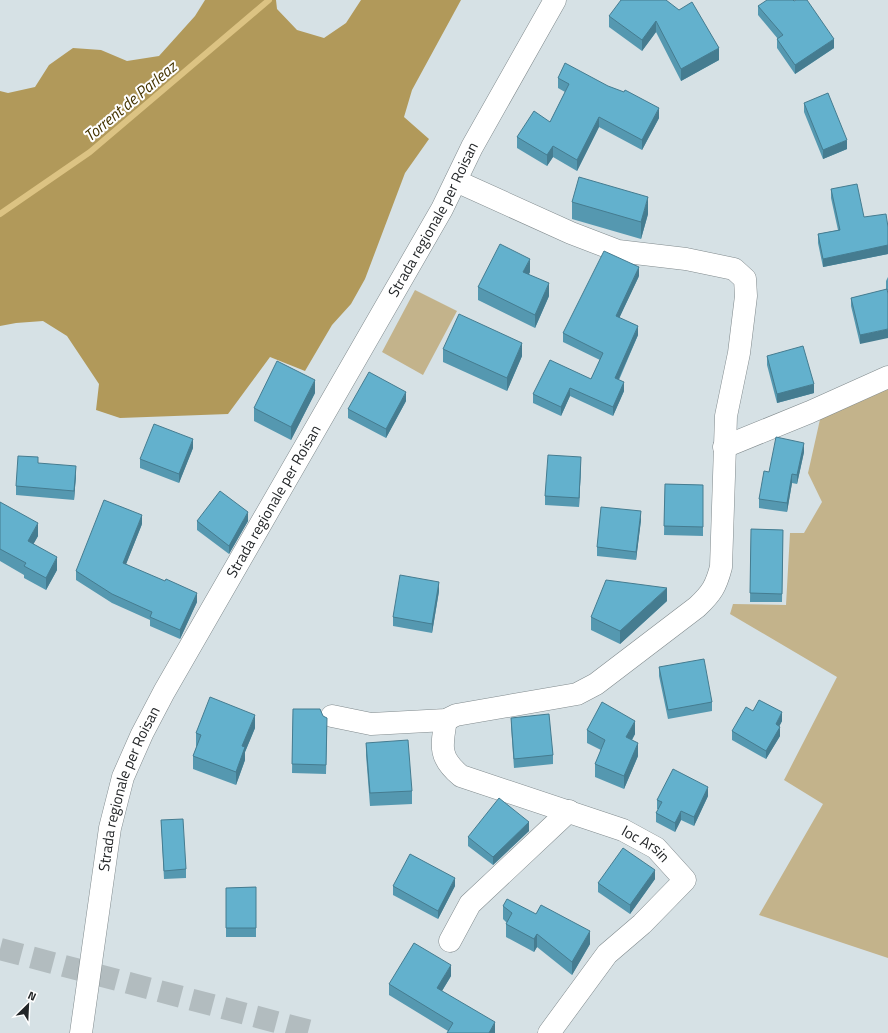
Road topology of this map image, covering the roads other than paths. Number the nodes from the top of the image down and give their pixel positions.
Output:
1 (555, 0) edge
2 (456, 181) junction
3 (888, 377) edge
4 (724, 447) junction
5 (332, 716) dead end
6 (446, 720) junction
7 (568, 811) junction
8 (450, 941) dead end
9 (81, 1033) edge
10 (549, 1033) edge

1 - 2 street, Strada regionale per Roisan
2 - 4 street
2 - 9 street, Strada regionale per Roisan
3 - 4 street
4 - 6 street
5 - 6 street
6 - 7 street, loc Arsin
7 - 8 street
7 - 10 street, loc Arsin

